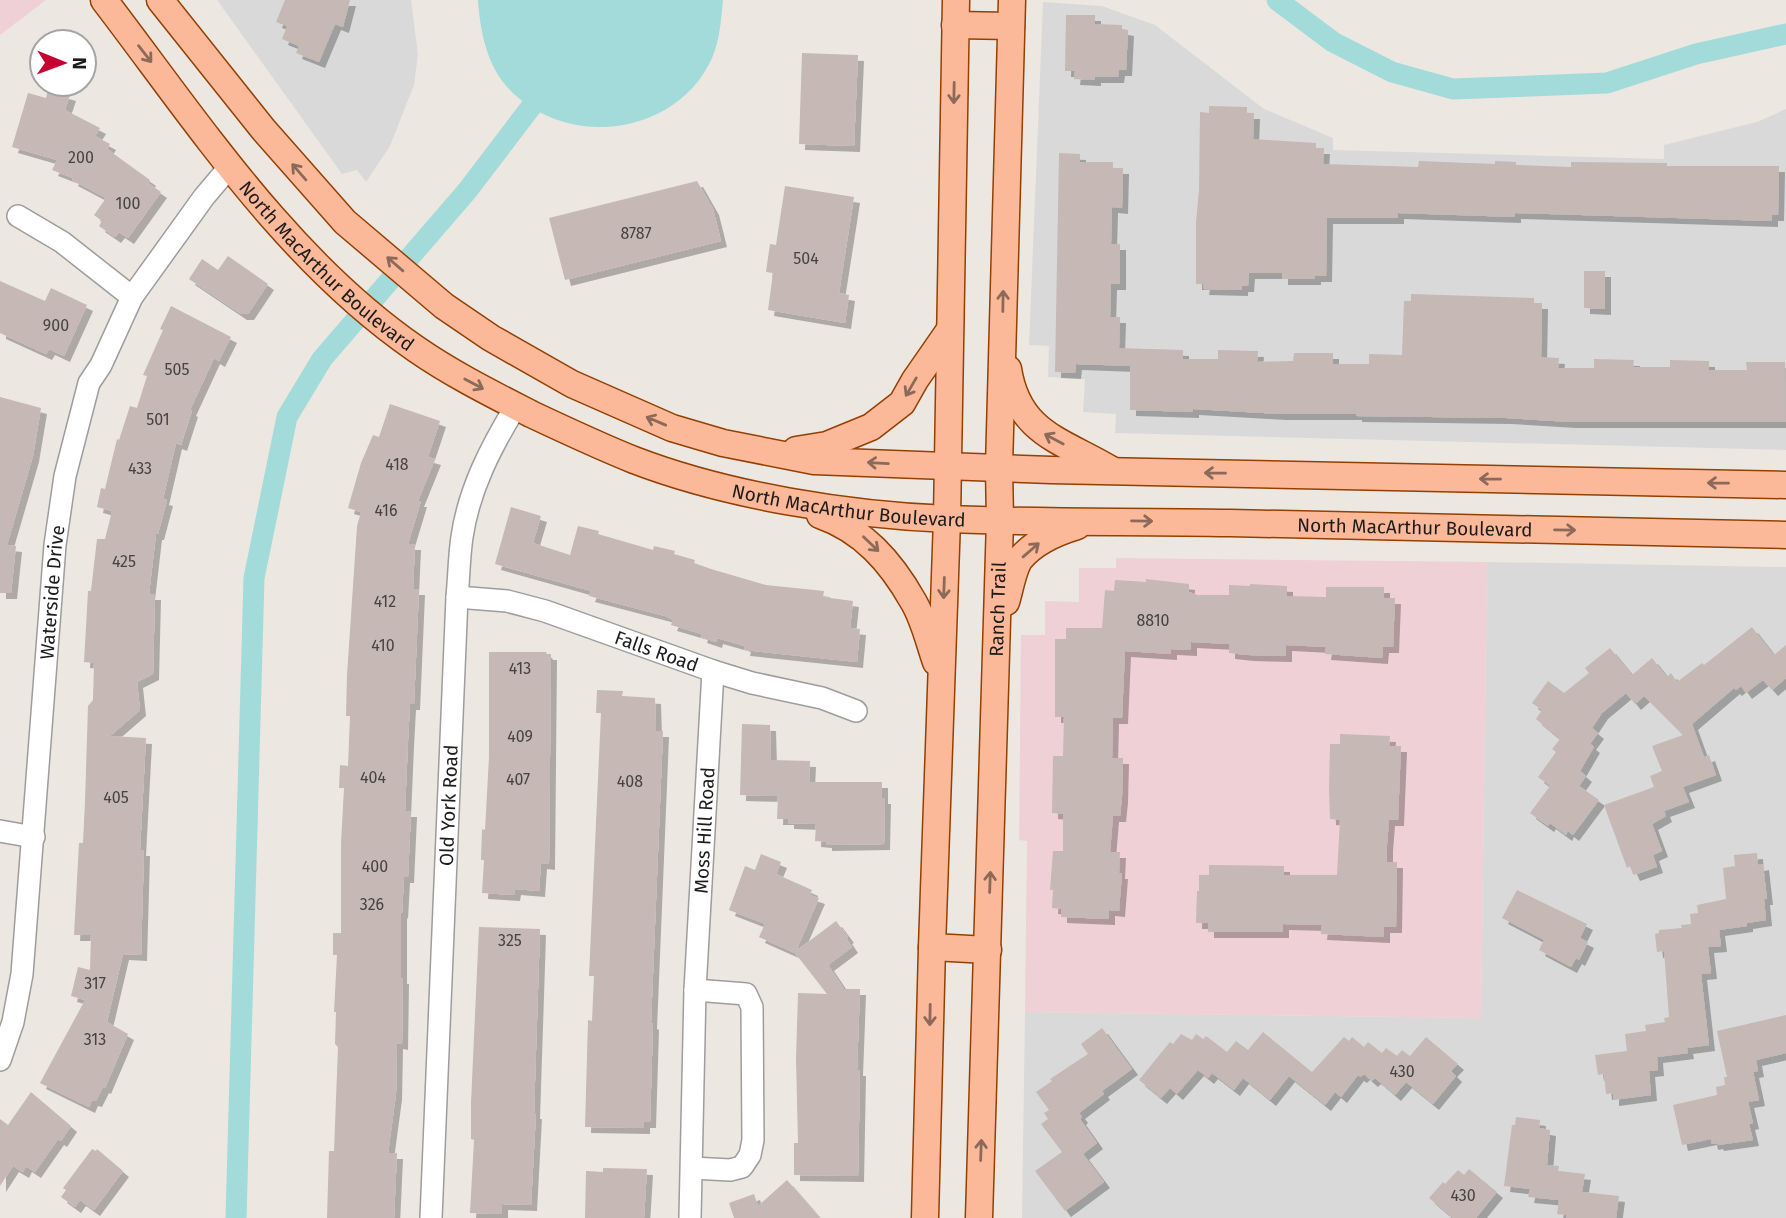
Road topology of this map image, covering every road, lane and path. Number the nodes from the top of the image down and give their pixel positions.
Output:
1 (104, 0) edge
2 (160, 0) edge
3 (956, 12) edge
4 (1012, 13) edge
5 (231, 165) junction
6 (18, 216) dead end
7 (132, 297) junction
8 (949, 331) junction
9 (1002, 333) junction
10 (516, 406) junction
11 (777, 454) junction
12 (946, 467) junction
13 (999, 467) junction
14 (1114, 471) junction
15 (1786, 485) edge
16 (765, 496) junction
17 (947, 519) junction
18 (1000, 520) junction
19 (1100, 520) junction
20 (1786, 535) edge
21 (457, 597) junction
22 (997, 634) junction
23 (713, 671) junction
24 (941, 676) junction
25 (856, 711) dead end
26 (0, 831) edge
27 (34, 837) junction
28 (932, 947) junction
29 (988, 950) junction
30 (695, 990) junction
31 (0, 1060) edge
32 (692, 1168) junction
33 (431, 1218) edge
34 (690, 1218) edge
35 (925, 1218) edge
36 (979, 1218) edge

1 -> 5 main road, North MacArthur Boulevard
11 -> 2 main road, North MacArthur Boulevard
3 - 4 main road
3 -> 8 main road
9 -> 4 main road, Ranch Trail
5 - 7 street, Waterside Drive
5 -> 10 main road, North MacArthur Boulevard
6 - 7 street
7 - 27 street, Waterside Drive
8 -> 11 main road
8 - 12 main road
9 - 13 main road, Ranch Trail
14 -> 9 main road
10 - 16 main road, North MacArthur Boulevard
10 - 21 street, Old York Road
12 -> 11 main road, North MacArthur Boulevard
12 - 13 main road, North MacArthur Boulevard
12 - 17 main road
13 - 14 main road, North MacArthur Boulevard
13 - 18 main road, Ranch Trail
15 -> 14 main road, North MacArthur Boulevard
16 - 17 main road, North MacArthur Boulevard
16 -> 24 main road
17 - 18 main road, North MacArthur Boulevard
17 -> 24 main road
18 - 19 main road, North MacArthur Boulevard
18 - 22 main road, Ranch Trail
19 -> 20 main road, North MacArthur Boulevard
22 -> 19 main road
21 - 23 street, Falls Road
21 - 33 street, Old York Road
29 -> 22 main road, Ranch Trail
23 - 25 street, Falls Road
23 - 30 street, Moss Hill Road
24 - 28 main road
26 - 27 street
27 - 31 street, Waterside Drive
28 - 29 main road
28 -> 35 main road
36 -> 29 main road, Ranch Trail
30 - 32 street, Moss Hill Road
30 - 32 street
32 - 34 street, Moss Hill Road

